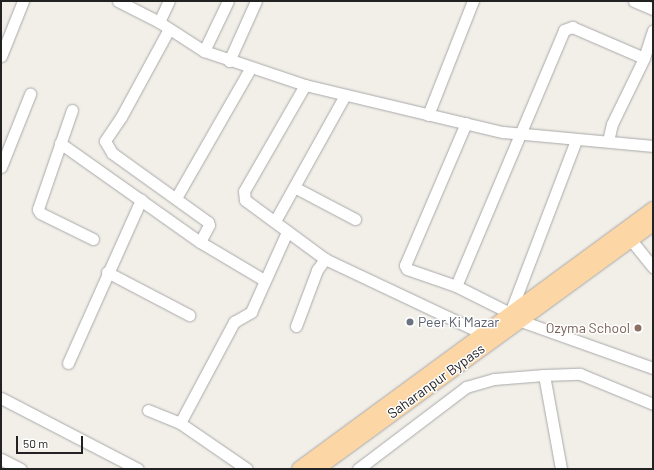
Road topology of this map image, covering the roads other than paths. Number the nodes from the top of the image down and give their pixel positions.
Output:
1 (23, 1) edge
2 (118, 1) edge
3 (169, 1) edge
4 (228, 1) edge
5 (256, 1) edge
6 (473, 1) edge
7 (634, 1) edge
8 (653, 9) edge
9 (159, 22) junction
10 (169, 29) junction
11 (653, 30) edge
12 (204, 51) junction
13 (1, 56) edge
14 (644, 58) junction
15 (229, 61) junction
16 (250, 69) junction
17 (305, 85) junction
18 (30, 94) dead end
19 (345, 95) junction
20 (72, 110) dead end
21 (428, 115) junction
22 (466, 123) junction
23 (518, 135) junction
24 (576, 140) junction
25 (608, 141) junction
26 (60, 144) junction
27 (653, 146) edge
28 (1, 167) edge
29 (294, 187) junction
30 (176, 198) junction
31 (141, 200) junction
32 (653, 209) edge
33 (355, 219) dead end
34 (275, 221) junction
35 (653, 224) edge
36 (287, 232) junction
37 (93, 239) dead end
38 (631, 240) junction
39 (200, 242) junction
40 (325, 258) junction
41 (653, 267) edge
42 (107, 272) junction
43 (264, 280) junction
44 (456, 286) junction
45 (190, 315) dead end
46 (515, 317) junction
47 (296, 326) dead end
48 (484, 334) junction
49 (68, 363) dead end
50 (653, 368) edge
51 (544, 375) junction
52 (1, 398) edge
53 (653, 404) edge
54 (148, 410) dead end
55 (180, 423) junction
56 (1, 459) edge
57 (21, 469) edge
58 (138, 469) edge
59 (246, 469) edge
60 (300, 469) edge
61 (317, 469) edge
62 (358, 469) edge
63 (561, 469) edge

1 - 13 street
2 - 9 street
3 - 9 street
4 - 12 street
5 - 15 street
6 - 21 street
7 - 8 street
9 - 10 street
10 - 12 street
10 - 30 street
11 - 14 street
12 - 15 street
14 - 23 street
14 - 25 street
15 - 16 street
16 - 17 street
16 - 30 street
17 - 19 street
17 - 34 street
18 - 28 street
19 - 21 street
19 - 29 street
20 - 26 street
21 - 22 street
22 - 23 street
22 - 44 street
23 - 24 street
23 - 44 street
24 - 25 street
24 - 46 street
25 - 27 street
26 - 31 street
26 - 37 street
29 - 33 street
29 - 34 street
30 - 39 street
31 - 39 street
31 - 42 street
32 - 46 main road
34 - 36 street
35 - 38 main road, Saharanpur Bypass
36 - 40 street
36 - 43 street
38 - 41 street
38 - 46 main road, Saharanpur Bypass
39 - 43 street
40 - 47 street
40 - 48 street
42 - 45 street
42 - 49 street
43 - 55 street
44 - 46 street
46 - 48 main road
46 - 50 street
46 - 61 main road, Saharanpur Bypass
48 - 60 main road
51 - 53 street
51 - 62 street
51 - 63 street
52 - 58 street
54 - 55 street
55 - 59 street
56 - 57 street

